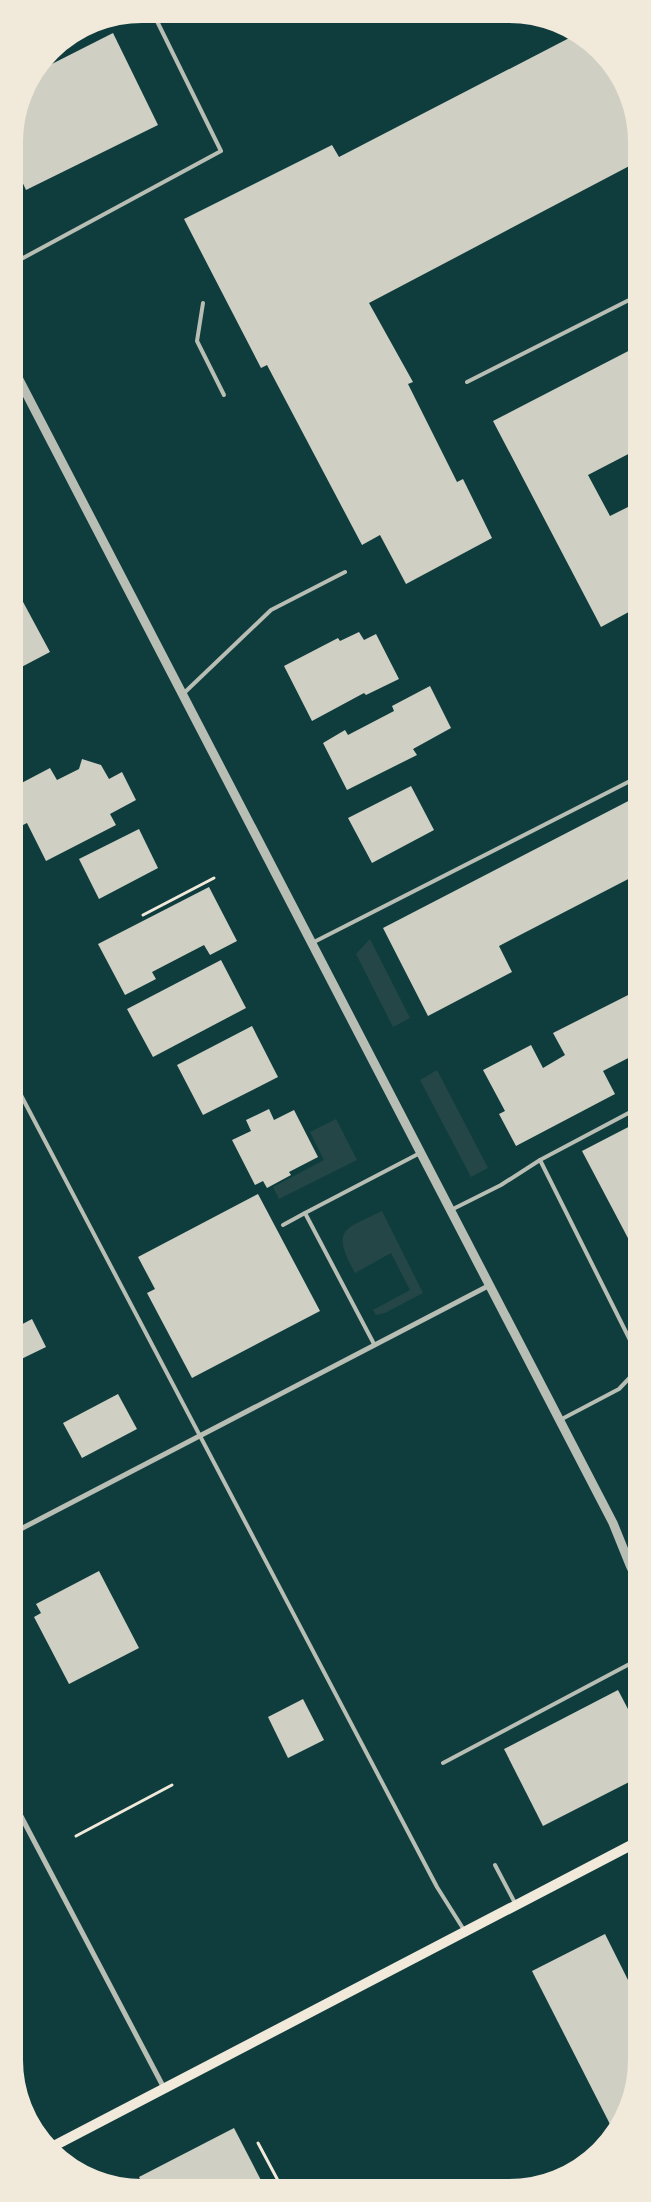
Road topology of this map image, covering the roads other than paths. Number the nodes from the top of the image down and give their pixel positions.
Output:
1 (156, 20) edge
2 (20, 260) edge
3 (631, 300) edge
4 (203, 303) dead end
5 (20, 381) edge
6 (467, 382) dead end
7 (224, 395) dead end
8 (344, 572) dead end
9 (183, 694) junction
10 (631, 782) edge
11 (312, 943) junction
12 (20, 1093) edge
13 (631, 1112) edge
14 (421, 1153) junction
15 (540, 1160) junction
16 (451, 1210) junction
17 (305, 1213) junction
18 (282, 1225) dead end
19 (490, 1285) junction
20 (631, 1342) edge
21 (374, 1344) junction
22 (631, 1376) edge
23 (560, 1420) junction
24 (199, 1434) junction
25 (20, 1529) edge
26 (631, 1567) edge
27 (631, 1663) edge
28 (443, 1763) dead end
29 (20, 1814) edge
30 (631, 1845) edge
31 (495, 1865) dead end
32 (516, 1905) junction
33 (465, 1932) junction
34 (164, 2088) junction
35 (55, 2145) edge

1 - 2 lane
3 - 6 lane
4 - 7 lane
5 - 9 street
8 - 9 lane
9 - 11 street
10 - 11 lane
11 - 14 street
12 - 24 lane
13 - 15 lane
14 - 16 street
14 - 17 lane
15 - 16 lane
15 - 20 lane
16 - 19 street
17 - 18 lane
17 - 21 lane
19 - 21 street
19 - 23 street
21 - 24 street
22 - 23 lane
23 - 26 street
24 - 25 street
24 - 33 lane
27 - 28 lane
29 - 34 street
30 - 32 main road
31 - 32 lane
32 - 33 main road
33 - 34 main road
34 - 35 main road

